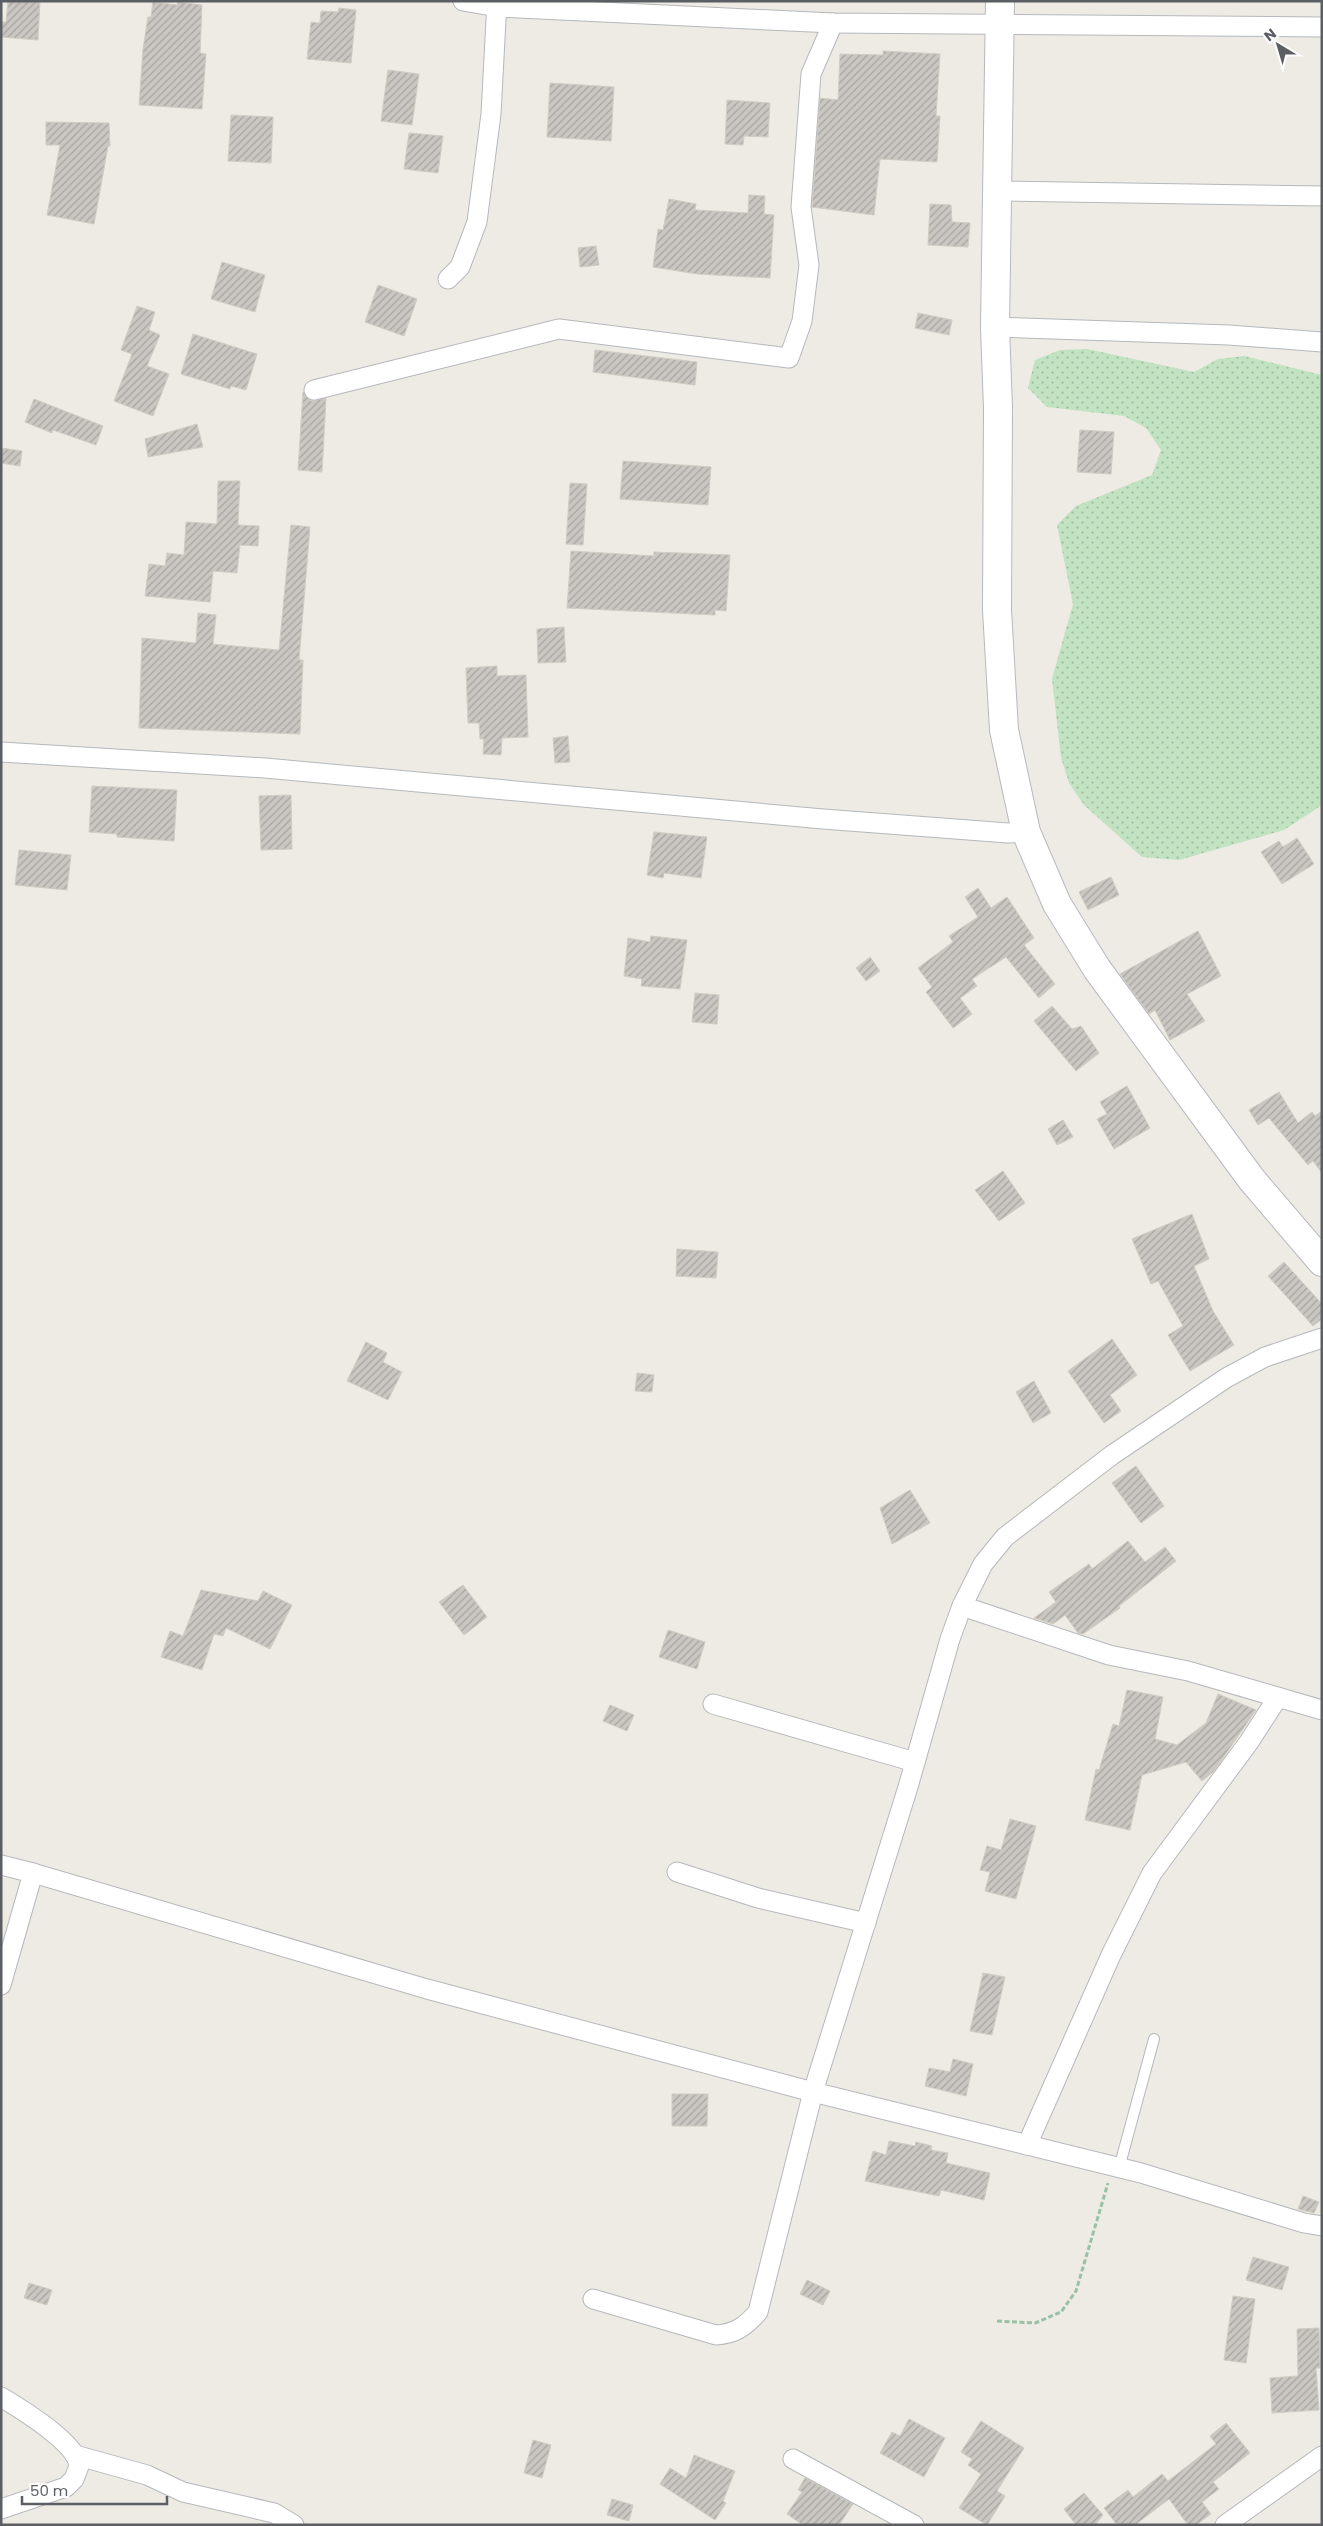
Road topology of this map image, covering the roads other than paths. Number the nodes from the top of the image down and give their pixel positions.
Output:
1 (463, 1) edge
2 (497, 4) edge
3 (999, 12) edge
4 (833, 23) junction
5 (1322, 27) edge
6 (996, 191) junction
7 (1322, 196) edge
8 (448, 279) dead end
9 (995, 327) junction
10 (1322, 342) edge
11 (314, 390) dead end
12 (1, 752) edge
13 (1026, 832) junction
14 (1322, 1262) edge
15 (1322, 1338) edge
16 (962, 1606) junction
17 (1278, 1697) junction
18 (714, 1704) dead end
19 (1322, 1710) edge
20 (915, 1762) junction
21 (1, 1865) edge
22 (677, 1872) dead end
23 (33, 1873) junction
24 (866, 1923) junction
25 (1, 1985) edge
26 (1154, 2039) dead end
27 (813, 2092) junction
28 (1027, 2145) junction
29 (1116, 2167) junction
30 (1322, 2226) edge
31 (593, 2299) dead end
32 (1, 2397) edge
33 (75, 2455) junction
34 (1322, 2456) edge
35 (793, 2458) dead end
36 (1, 2509) edge
37 (294, 2525) edge
38 (914, 2525) edge
39 (1225, 2525) edge

1 - 2 street
2 - 4 street
2 - 8 street
3 - 4 street
3 - 5 street
3 - 6 main road
4 - 11 street
6 - 7 street
6 - 9 main road
9 - 10 street
9 - 13 main road
12 - 13 street
13 - 14 main road
15 - 16 street
16 - 17 street
16 - 20 street
17 - 19 street
17 - 28 street
18 - 20 street
20 - 24 street
21 - 23 street
22 - 24 street
23 - 25 street
23 - 27 street
24 - 27 street
26 - 29 lane
27 - 28 street
27 - 31 street
28 - 29 street
29 - 30 street
32 - 33 street
33 - 36 street
33 - 37 street
34 - 39 street
35 - 38 street

